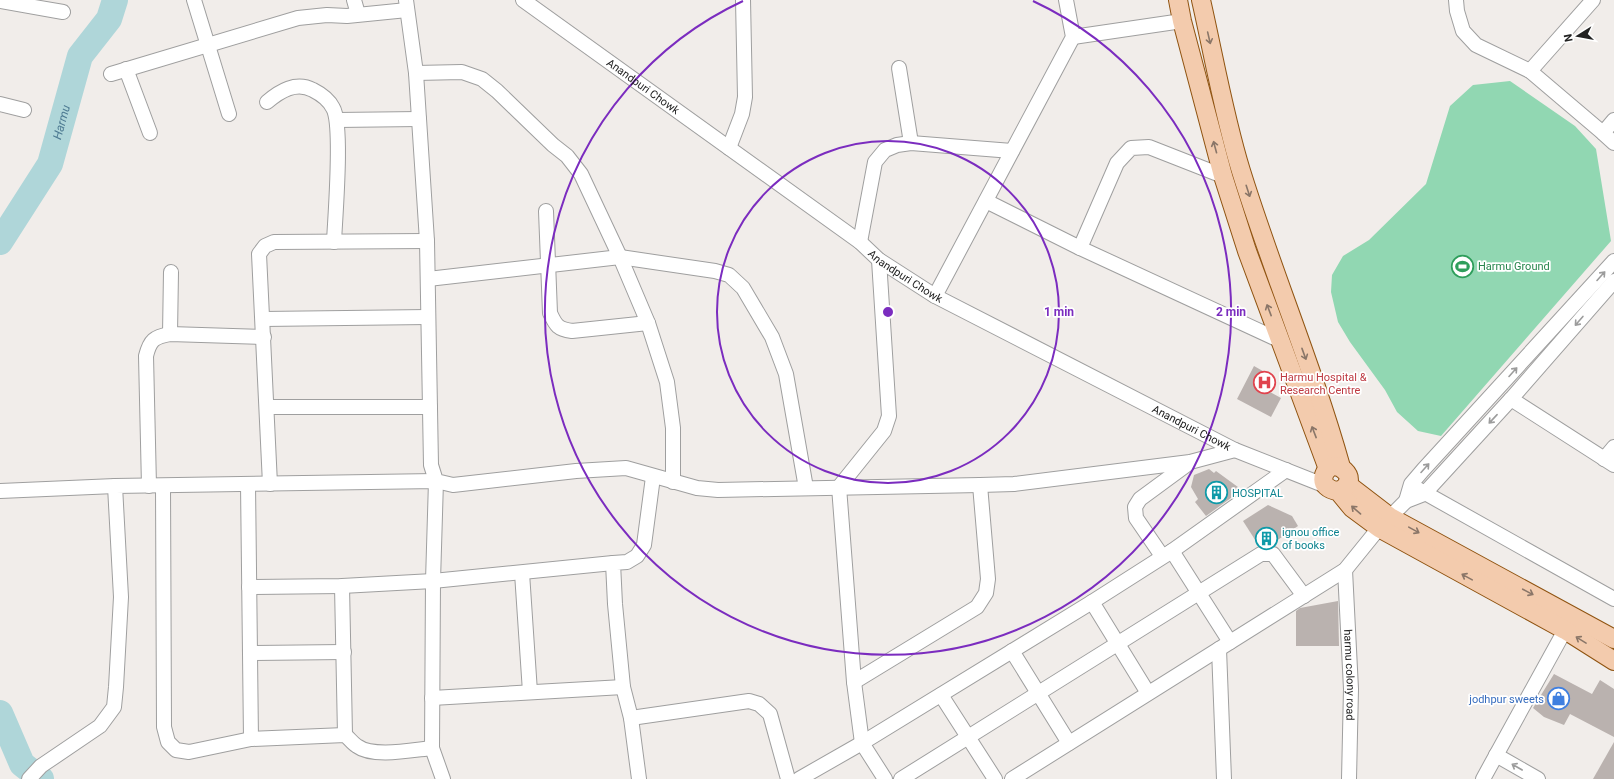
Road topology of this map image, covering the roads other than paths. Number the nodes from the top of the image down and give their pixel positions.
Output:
1 (194, 0) edge
2 (354, 0) edge
3 (523, 0) edge
4 (743, 0) edge
5 (1066, 0) edge
6 (1178, 0) edge
7 (1201, 0) edge
8 (1456, 0) edge
9 (1593, 0) edge
10 (0, 1) edge
11 (35, 4) edge
12 (407, 5) edge
13 (63, 12) dead end
14 (358, 14) junction
15 (1182, 21) junction
16 (1073, 37) junction
17 (207, 45) junction
18 (900, 68) dead end
19 (126, 69) junction
20 (1530, 71) junction
21 (416, 73) junction
22 (111, 74) dead end
23 (267, 102) dead end
24 (0, 104) edge
25 (24, 110) dead end
26 (229, 114) dead end
27 (419, 118) junction
28 (337, 120) junction
29 (1614, 120) edge
30 (150, 132) dead end
31 (1603, 133) junction
32 (911, 143) junction
33 (1614, 144) edge
34 (729, 148) junction
35 (1012, 152) junction
36 (1223, 176) junction
37 (986, 201) junction
38 (546, 211) dead end
39 (427, 241) junction
40 (334, 242) junction
41 (860, 242) junction
42 (1080, 248) junction
43 (620, 257) junction
44 (879, 260) junction
45 (1614, 261) edge
46 (548, 265) junction
47 (171, 272) dead end
48 (428, 279) junction
49 (1614, 281) edge
50 (935, 296) junction
51 (428, 317) junction
52 (263, 319) junction
53 (648, 323) junction
54 (170, 334) junction
55 (264, 337) junction
56 (1281, 342) junction
57 (1511, 399) junction
58 (267, 407) junction
59 (430, 407) junction
60 (1614, 447) edge
61 (1235, 450) junction
62 (1190, 462) junction
63 (1609, 462) edge
64 (1335, 468) junction
65 (1286, 470) junction
66 (653, 477) junction
67 (436, 481) junction
68 (673, 482) junction
69 (248, 484) junction
70 (270, 484) junction
71 (1411, 484) junction
72 (980, 485) junction
73 (115, 486) junction
74 (149, 486) junction
75 (164, 486) junction
76 (839, 487) junction
77 (1337, 487) junction
78 (806, 488) junction
79 (0, 491) edge
80 (1424, 494) junction
81 (1406, 501) junction
82 (1384, 522) junction
83 (1167, 554) junction
84 (612, 563) junction
85 (1345, 570) junction
86 (522, 573) junction
87 (433, 581) junction
88 (342, 586) junction
89 (249, 587) junction
90 (1198, 593) junction
91 (1304, 596) junction
92 (1614, 599) edge
93 (1092, 602) junction
94 (1565, 630) junction
95 (1614, 639) edge
96 (1118, 644) junction
97 (1225, 646) junction
98 (1012, 651) junction
99 (344, 652) junction
100 (250, 653) junction
101 (1614, 661) edge
102 (854, 682) junction
103 (623, 687) junction
104 (530, 692) junction
105 (1038, 693) junction
106 (1148, 694) junction
107 (941, 695) junction
108 (432, 698) junction
109 (630, 718) junction
110 (345, 735) junction
111 (968, 737) junction
112 (251, 739) junction
113 (862, 743) junction
114 (1069, 743) junction
115 (432, 748) junction
116 (1496, 754) junction
117 (29, 779) edge
118 (443, 779) edge
119 (639, 779) edge
120 (788, 779) edge
121 (798, 779) edge
122 (885, 779) edge
123 (901, 779) edge
124 (995, 779) edge
125 (1012, 779) edge
126 (1224, 779) edge
127 (1349, 779) edge
128 (1483, 779) edge
129 (1538, 779) edge

1 - 17 street
2 - 14 street
3 - 34 street, Anandpuri Chowk
4 - 34 street
5 - 16 street
6 - 15 main road
7 -> 64 main road
8 - 20 street
9 - 20 street
10 - 11 street
11 - 13 street
12 - 14 street
12 - 21 street
14 - 17 street
15 - 16 street
36 -> 15 main road
16 - 35 street
17 - 19 street
17 - 26 street
18 - 32 street
19 - 22 street
19 - 30 street
20 - 31 street
21 - 27 street
21 - 43 street
23 - 28 street
24 - 25 street
27 - 28 street
27 - 39 street
28 - 40 street
29 - 31 street
31 - 33 street
32 - 35 street
32 - 41 street
34 - 41 street, Anandpuri Chowk
35 - 37 street
36 - 42 street
56 -> 36 main road
37 - 42 street
37 - 50 street
38 - 46 street
39 - 40 street
39 - 48 street
40 - 52 street
41 - 44 street, Anandpuri Chowk
42 - 56 street
43 - 46 street
43 - 53 street
43 - 78 street
44 - 50 street, Anandpuri Chowk
44 - 76 street
71 -> 45 street
46 - 48 street
46 - 53 street
47 - 54 street
48 - 51 street
49 -> 57 street
50 - 61 street, Anandpuri Chowk
51 - 52 street
51 - 59 street
52 - 55 street
53 - 68 street
54 - 55 street
54 - 74 street
55 - 58 street
64 -> 56 main road
57 - 63 street
57 -> 80 street
58 - 59 street
58 - 70 street
59 - 67 street
60 - 63 street
61 - 62 street
61 - 65 street, Anandpuri Chowk
62 - 72 street
62 - 83 street
64 - 77 main road
65 - 77 street, Anandpuri Chowk
65 - 83 street
66 - 67 street
66 - 68 street
66 - 84 street
67 - 70 street
67 - 87 street
68 - 78 street
69 - 70 street
69 - 75 street
69 - 89 street
71 - 80 street
71 - 81 street
72 - 76 street
72 - 102 street
73 - 74 street
73 - 79 street
73 - 117 street
74 - 75 street
75 - 112 street
76 - 78 street
76 - 102 street
77 - 82 main road
80 - 81 street
80 - 92 street
81 - 82 street
82 - 85 street
94 -> 82 main road
82 -> 95 main road
83 - 90 street
83 - 93 street
84 - 86 street
84 - 103 street
85 - 91 street
85 - 127 street, harmu colony road
86 - 87 street
86 - 104 street
87 - 88 street
87 - 108 street
88 - 89 street
88 - 99 street
89 - 100 street
90 - 91 street
90 - 96 street
90 - 97 street
91 - 97 street
93 - 96 street
93 - 98 street
101 -> 94 main road
94 - 116 street
96 - 105 street
96 - 106 street
97 - 106 street
97 - 126 street
98 - 105 street
98 - 107 street
99 - 100 street
99 - 110 street
100 - 112 street
102 - 113 street
103 - 104 street
103 - 109 street
104 - 108 street
105 - 111 street
105 - 114 street
106 - 114 street
107 - 111 street
107 - 113 street
108 - 115 street
109 - 119 street
109 - 120 street
110 - 112 street
110 - 115 street
111 - 123 street
111 - 124 street
113 - 121 street
113 - 122 street
114 - 125 street
115 - 118 street
116 - 128 street
129 -> 116 street

